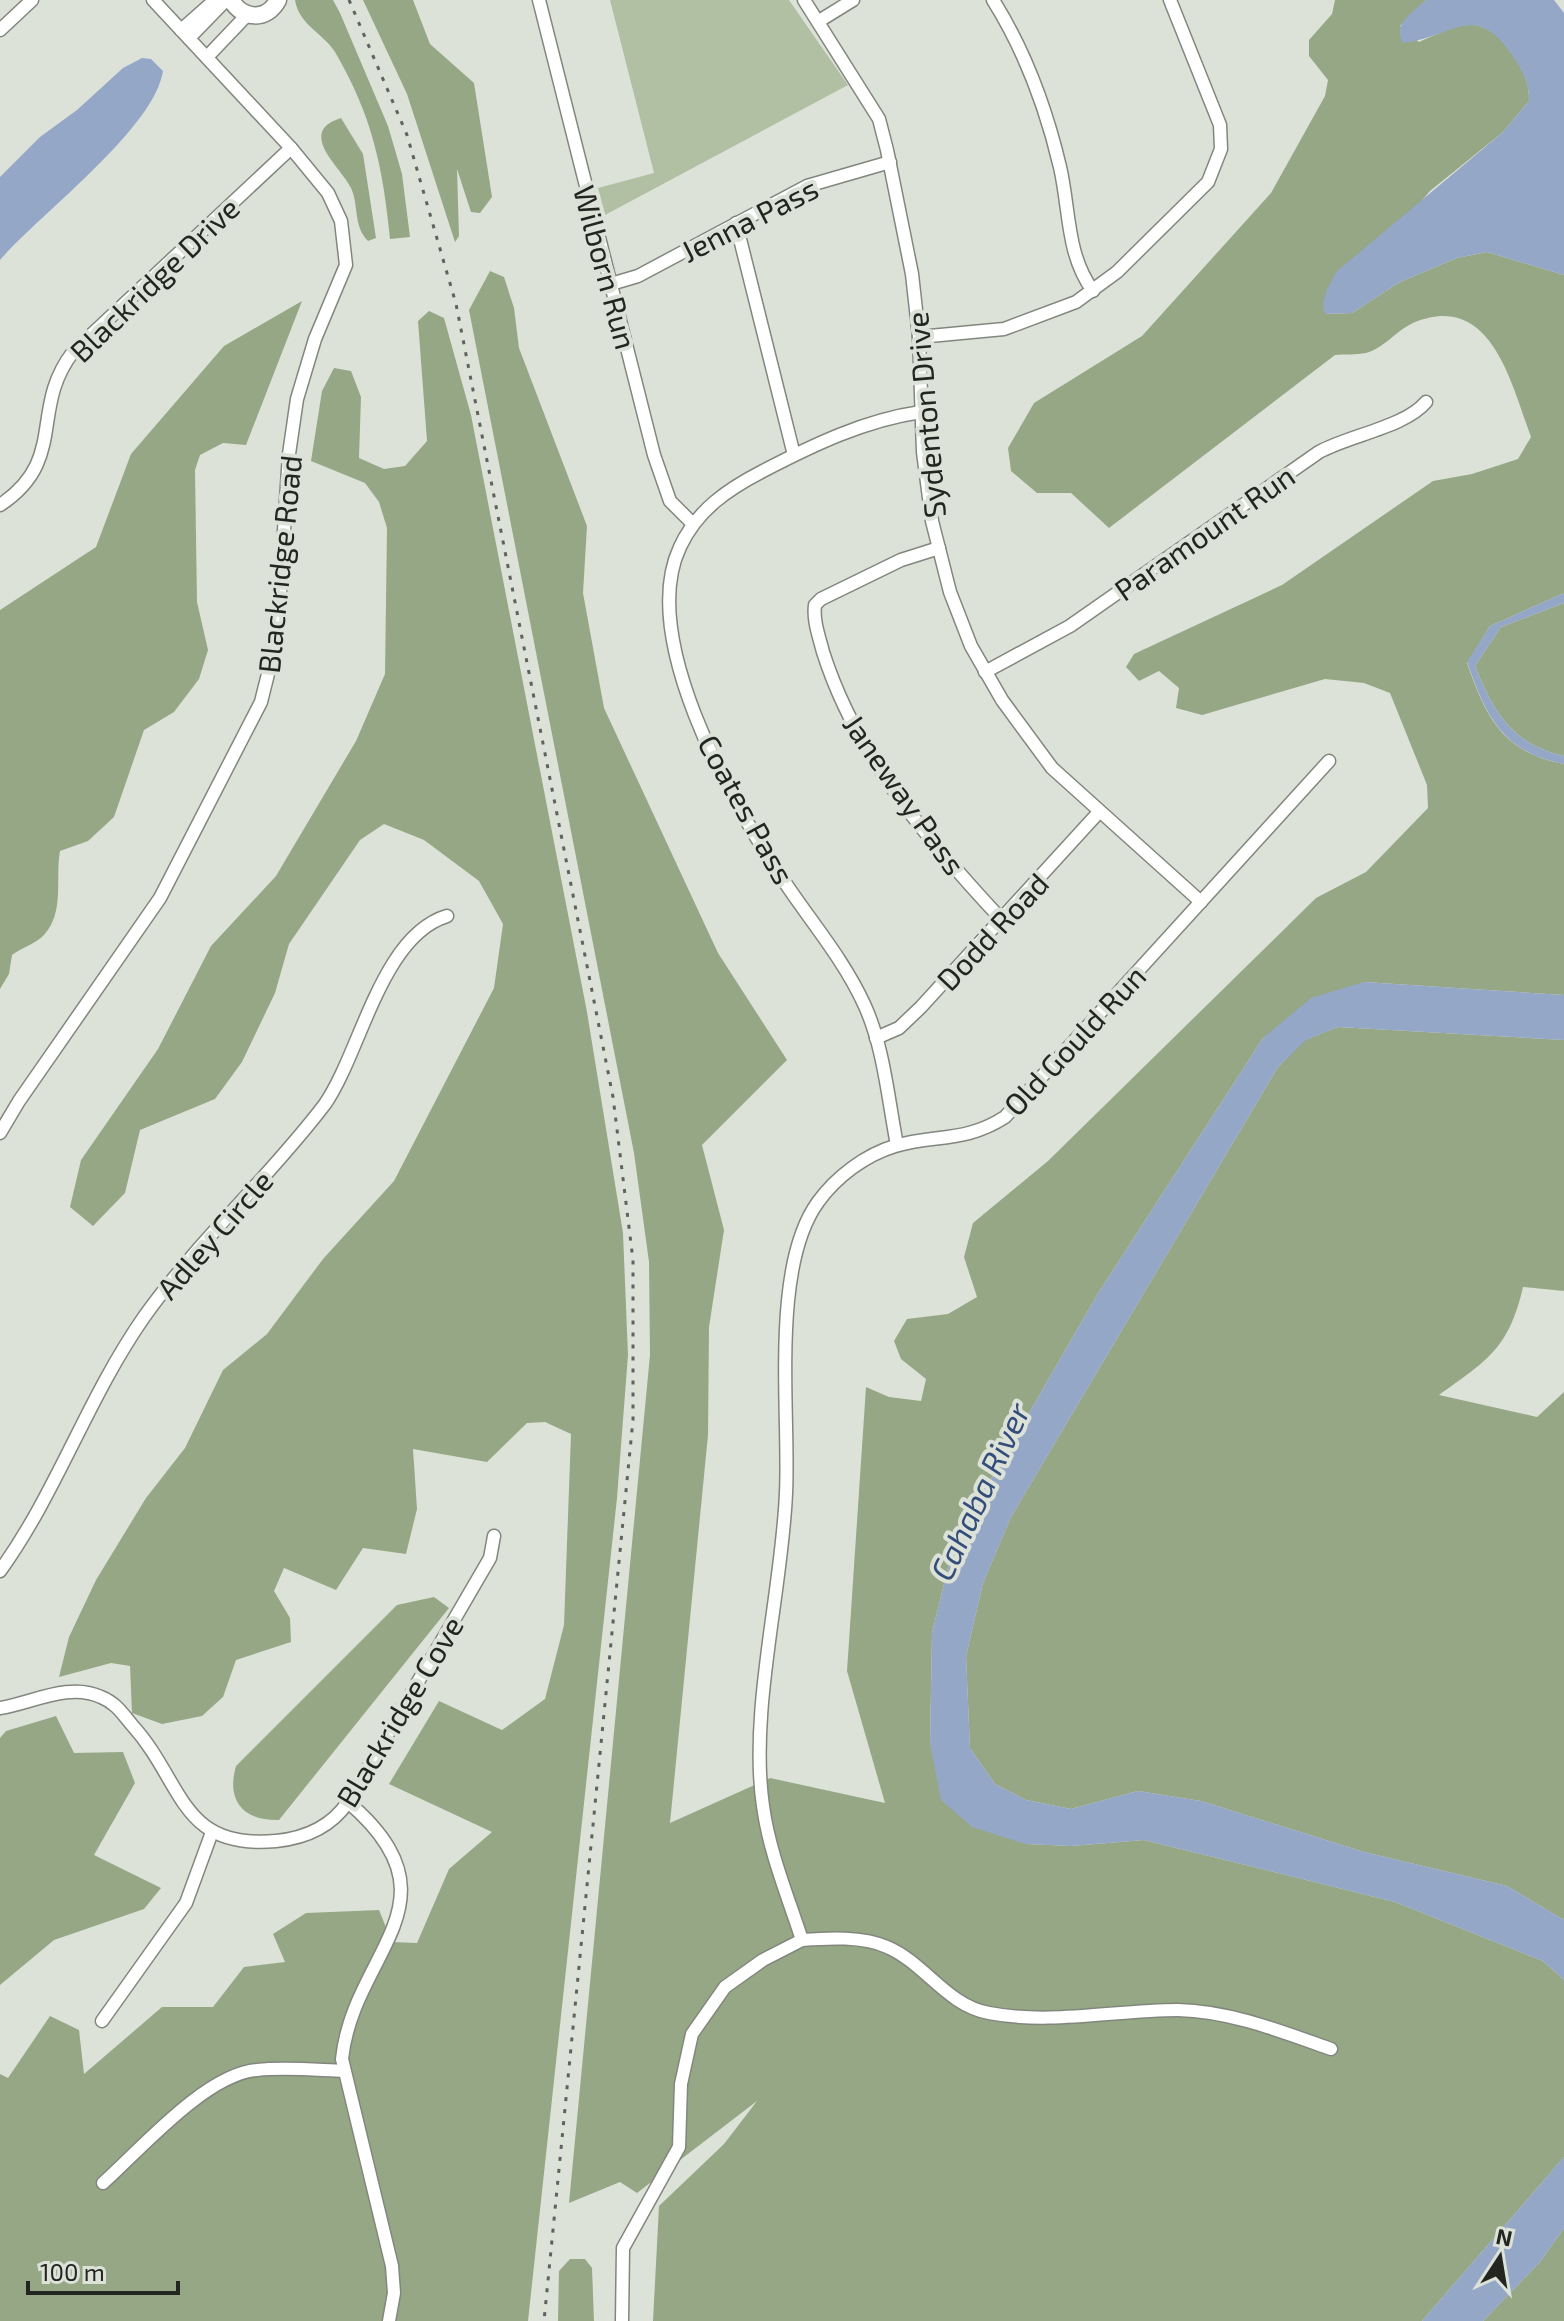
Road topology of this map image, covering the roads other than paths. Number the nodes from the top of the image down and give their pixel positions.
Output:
1 (32, 0) edge
2 (153, 0) edge
3 (215, 0) edge
4 (229, 0) edge
5 (278, 0) edge
6 (539, 0) edge
7 (804, 0) edge
8 (853, 0) edge
9 (993, 0) edge
10 (1173, 1) edge
11 (247, 15) junction
12 (819, 21) junction
13 (0, 30) edge
14 (185, 34) junction
15 (207, 57) junction
16 (291, 148) junction
17 (890, 162) junction
18 (736, 223) junction
19 (611, 284) junction
20 (1093, 291) junction
21 (919, 337) junction
22 (1426, 402) dead end
23 (921, 412) junction
24 (794, 455) junction
25 (0, 505) edge
26 (693, 524) junction
27 (939, 548) junction
28 (985, 672) junction
29 (1329, 761) dead end
30 (1099, 812) junction
31 (1201, 902) junction
32 (447, 916) dead end
33 (1002, 920) junction
34 (876, 1038) junction
35 (0, 1133) edge
36 (897, 1145) junction
37 (494, 1536) dead end
38 (0, 1571) edge
39 (0, 1708) edge
40 (348, 1802) junction
41 (212, 1832) junction
42 (802, 1940) junction
43 (102, 2021) dead end
44 (1331, 2049) dead end
45 (344, 2071) junction
46 (103, 2183) dead end
47 (389, 2321) edge
48 (622, 2321) edge

1 - 13 street
2 - 14 street, Blackridge Road
3 - 14 street
4 - 11 street
4 - 14 street
5 - 11 street
6 - 19 street, Wilborn Run
7 - 12 street, Sydenton Drive
8 - 12 street
9 - 20 street
10 - 20 street
11 - 15 street
12 - 17 street, Sydenton Drive
14 - 15 street, Blackridge Road
15 - 16 street, Blackridge Road
16 - 25 street, Blackridge Drive
16 - 35 street, Blackridge Road
17 - 18 street, Jenna Pass
17 - 21 street, Sydenton Drive
18 - 19 street, Jenna Pass
18 - 24 street
19 - 26 street, Wilborn Run
20 - 21 street
21 - 23 street, Sydenton Drive
22 - 28 street, Paramount Run
23 - 24 street, Coates Pass
23 - 27 street, Sydenton Drive
24 - 26 street, Coates Pass
26 - 34 street, Coates Pass
27 - 28 street, Sydenton Drive
27 - 33 street, Janeway Pass
28 - 30 street, Sydenton Drive
29 - 31 street, Old Gould Run
30 - 31 street, Sydenton Drive
30 - 33 street, Dodd Road
31 - 36 street, Old Gould Run
32 - 38 street, Adley Circle
33 - 34 street, Dodd Road
34 - 36 street, Coates Pass
36 - 42 street, Old Gould Run
37 - 40 street, Blackridge Cove
39 - 41 street
40 - 41 street, Blackridge Cove
40 - 45 street
41 - 43 street
42 - 44 street
42 - 48 street
45 - 46 street
45 - 47 street

